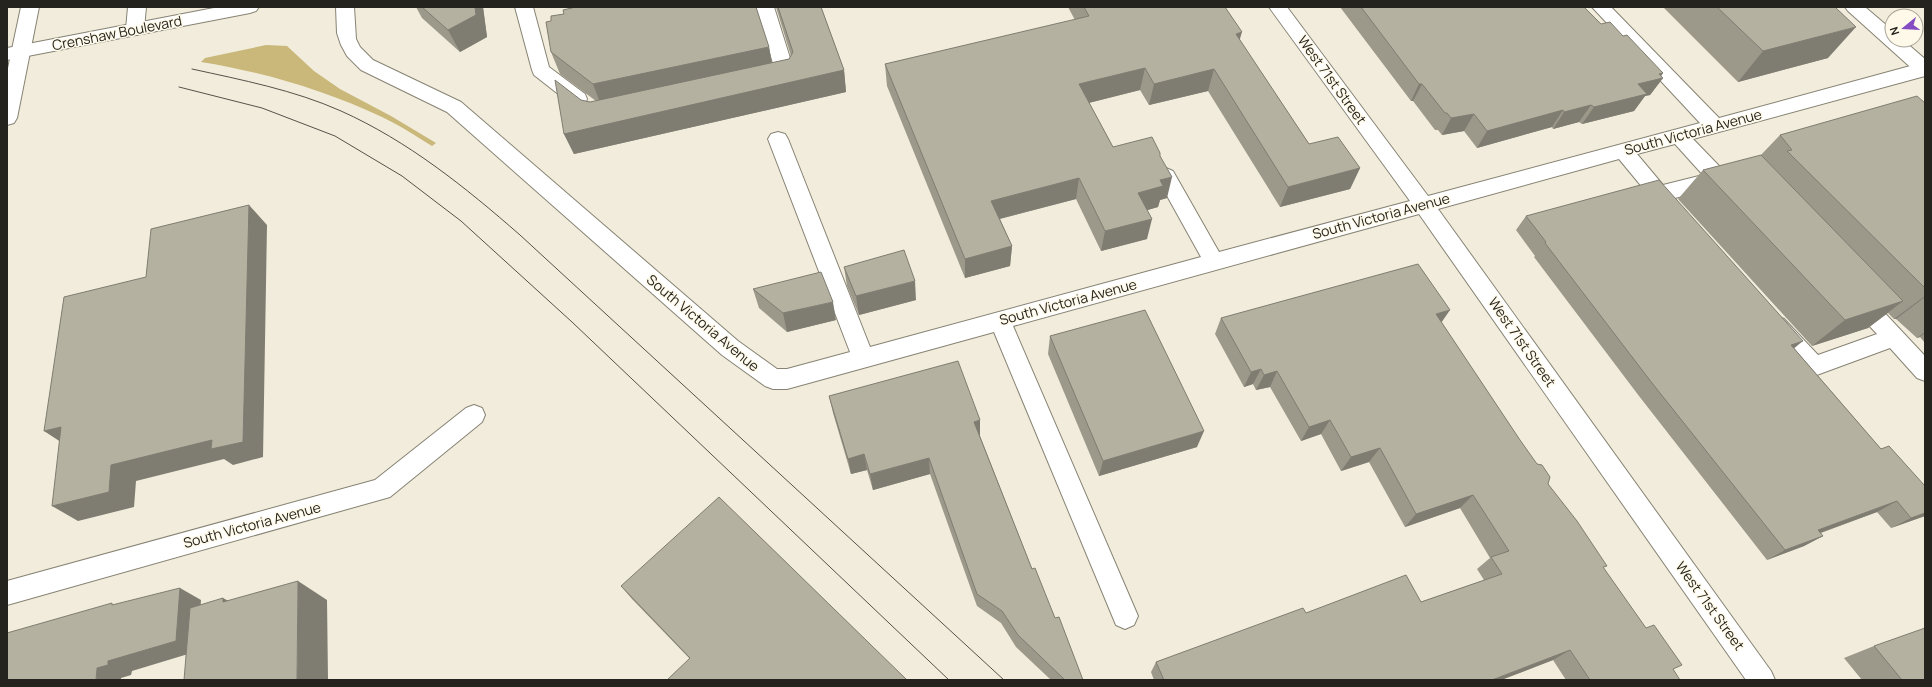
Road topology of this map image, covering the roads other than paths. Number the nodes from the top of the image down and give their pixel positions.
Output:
1 (30, 7) edge
2 (137, 7) edge
3 (250, 7) edge
4 (345, 7) edge
5 (524, 7) edge
6 (765, 7) edge
7 (1278, 7) edge
8 (1600, 7) edge
9 (1854, 7) edge
10 (135, 29) junction
11 (14, 53) edge
12 (1925, 69) edge
13 (754, 81) edge
14 (592, 110) edge
15 (7, 118) edge
16 (1715, 126) junction
17 (1678, 135) junction
18 (778, 139) dead end
19 (1623, 151) junction
20 (1166, 176) edge
21 (1719, 179) junction
22 (1748, 185) edge
23 (1659, 194) junction
24 (1424, 205) junction
25 (1675, 212) edge
26 (1214, 262) junction
27 (1845, 286) edge
28 (1763, 310) edge
29 (1000, 321) junction
30 (1894, 337) junction
31 (863, 358) junction
32 (1925, 371) edge
33 (474, 415) dead end
34 (7, 593) edge
35 (1125, 616) dead end
36 (1762, 680) edge

1 - 11 street
2 - 10 street
3 - 10 street, Crenshaw Boulevard
4 - 31 street, South Victoria Avenue
5 - 14 street
6 - 13 street
7 - 24 street, West 71st Street
8 - 16 street
9 - 12 street
10 - 11 street, Crenshaw Boulevard
11 - 15 street
12 - 16 street, South Victoria Avenue
16 - 17 street, South Victoria Avenue
17 - 19 street, South Victoria Avenue
17 - 21 street
18 - 31 street
19 - 23 street
19 - 24 street, South Victoria Avenue
20 - 26 street
21 - 22 street
21 - 23 street
23 - 25 street
24 - 26 street, South Victoria Avenue
24 - 36 street, West 71st Street
26 - 29 street, South Victoria Avenue
27 - 30 street
28 - 30 street
29 - 31 street, South Victoria Avenue
29 - 35 street
30 - 32 street
33 - 34 street, South Victoria Avenue

